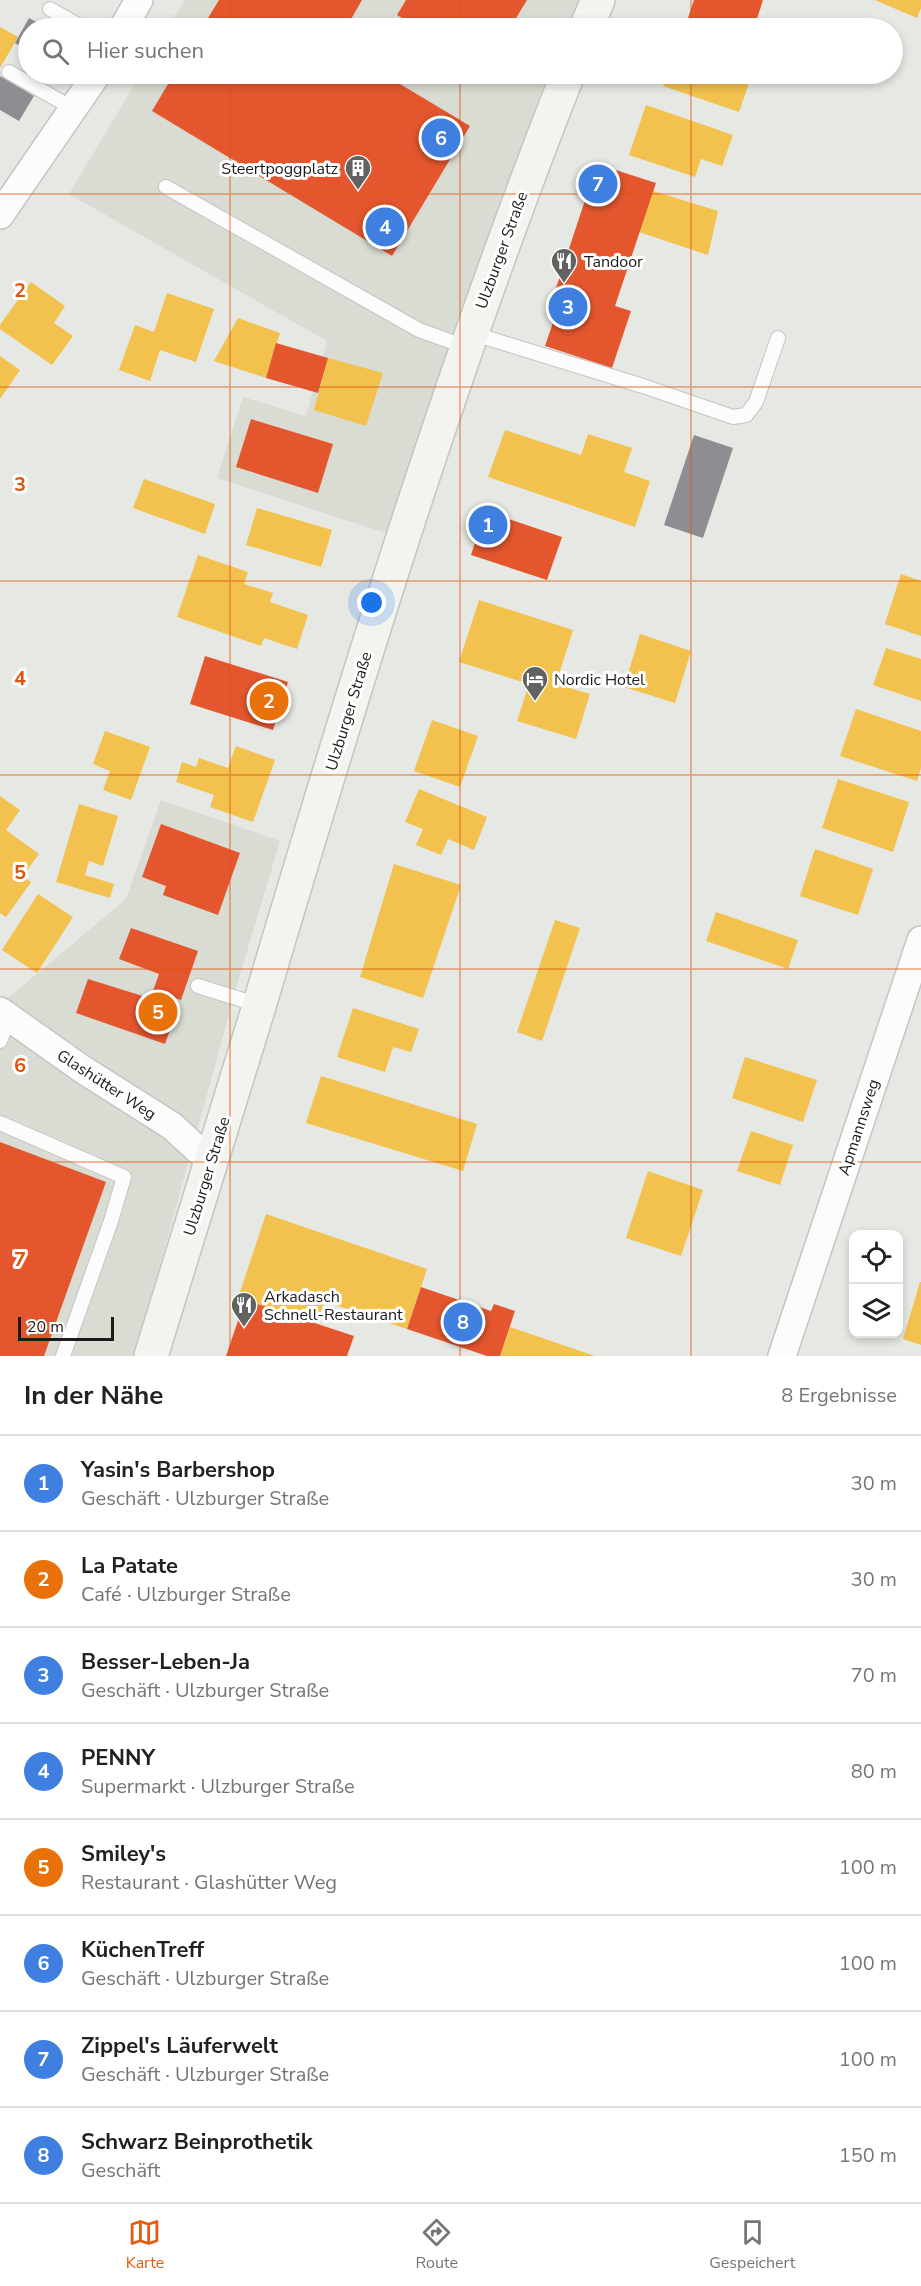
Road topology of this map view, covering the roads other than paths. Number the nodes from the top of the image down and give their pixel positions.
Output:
1 (140, 0) edge
2 (598, 0) edge
3 (50, 9) dead end
4 (66, 18) edge
5 (129, 18) edge
6 (590, 18) edge
7 (9, 72) dead end
8 (18, 77) edge
9 (30, 84) edge
10 (90, 84) edge
11 (564, 84) edge
12 (74, 109) junction
13 (166, 187) dead end
14 (0, 215) edge
15 (778, 338) dead end
16 (468, 340) junction
17 (921, 940) edge
18 (198, 986) dead end
19 (259, 1005) junction
20 (3, 1023) edge
21 (0, 1123) edge
22 (210, 1161) junction
23 (63, 1356) edge
24 (151, 1356) edge
25 (782, 1356) edge

1 - 5 street
2 - 6 main road
3 - 4 lane
7 - 8 lane
9 - 12 lane
10 - 12 street
11 - 16 main road, Ulzburger Straße
12 - 14 street
13 - 16 lane
15 - 16 lane
16 - 19 main road, Ulzburger Straße
17 - 25 street, Apmannsweg
18 - 19 lane
19 - 22 main road, Ulzburger Straße
20 - 22 street, Glashütter Weg
21 - 23 lane
22 - 24 main road, Ulzburger Straße

